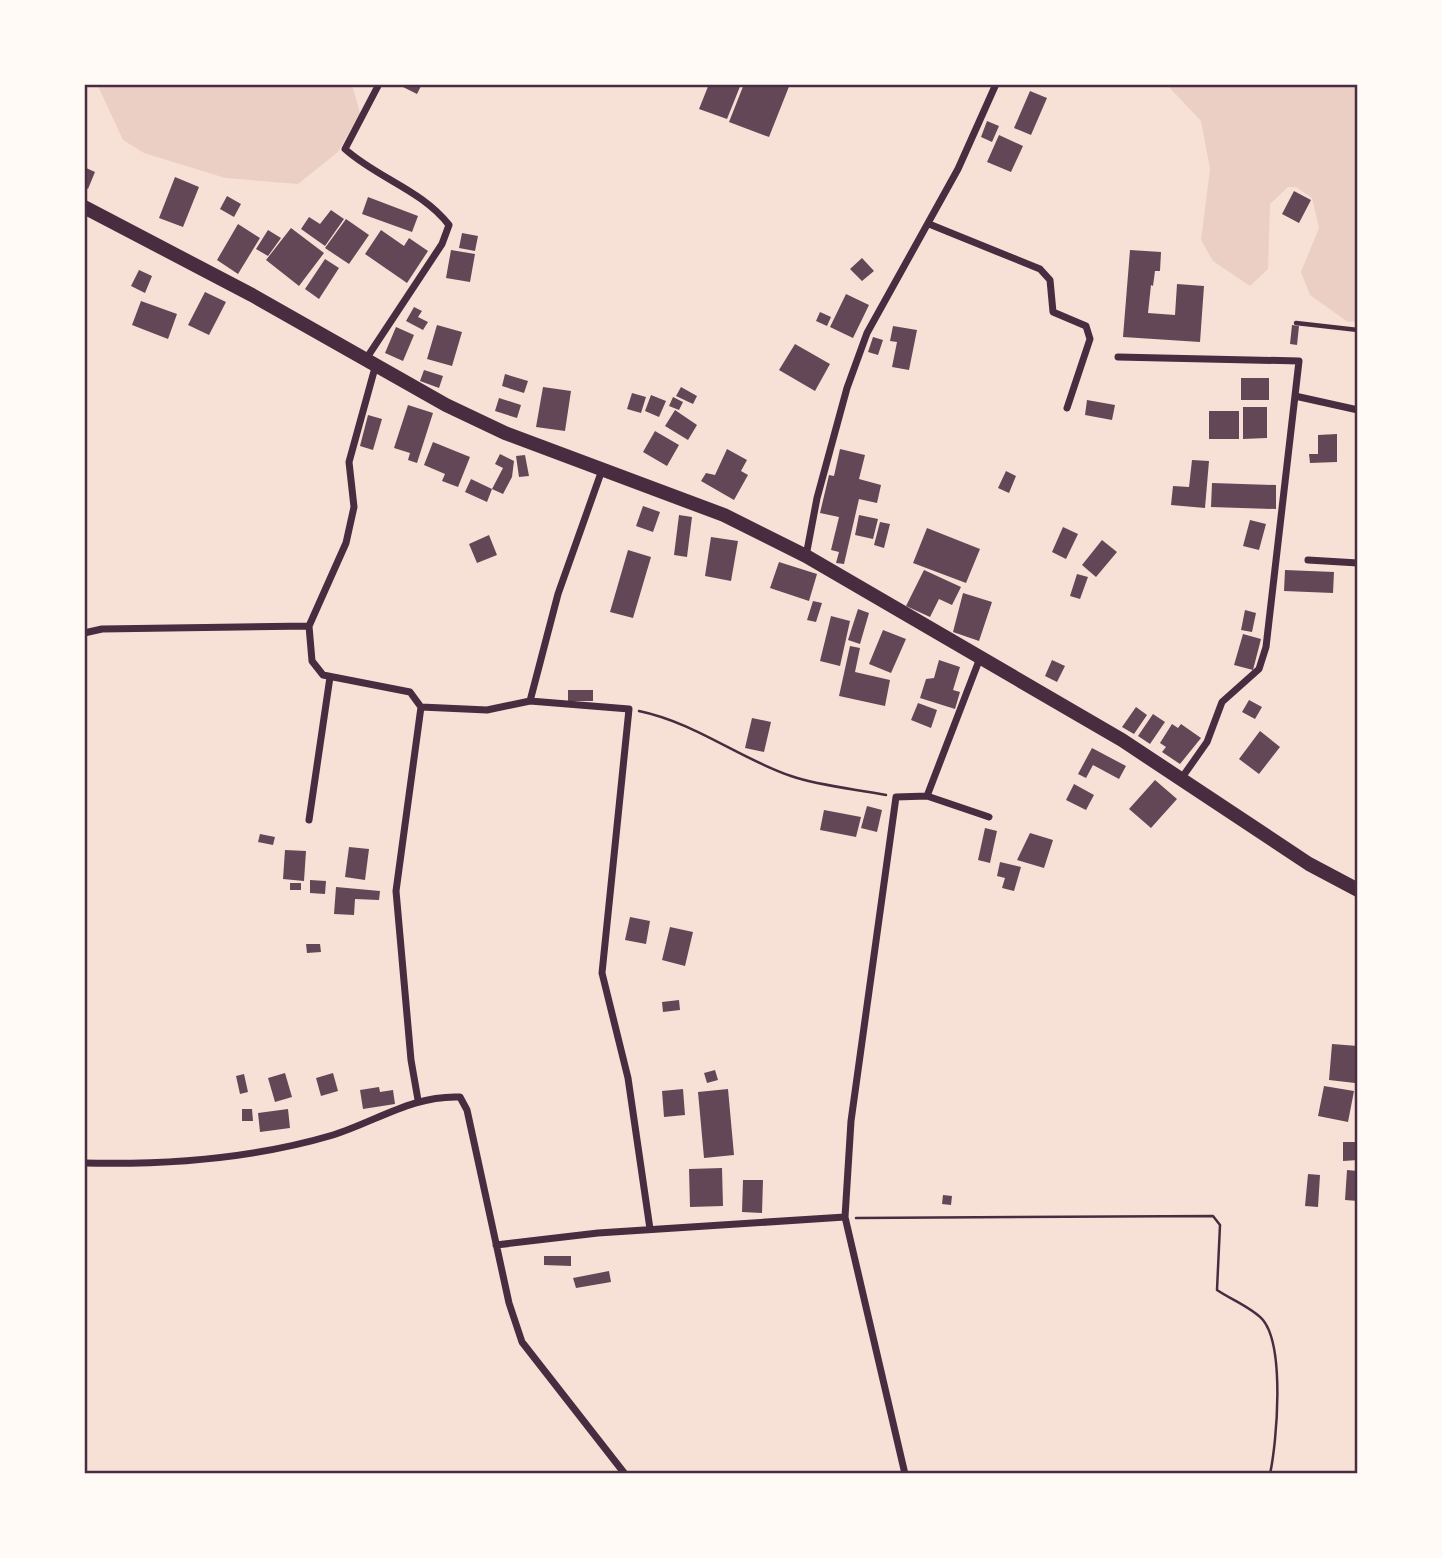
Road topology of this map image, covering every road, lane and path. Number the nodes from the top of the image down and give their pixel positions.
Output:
1 (379, 84) edge
2 (996, 84) edge
3 (84, 207) edge
4 (929, 224) junction
5 (1296, 323) dead end
6 (1358, 330) edge
7 (1118, 357) dead end
8 (371, 362) junction
9 (1295, 396) junction
10 (1067, 408) dead end
11 (1358, 410) edge
12 (602, 470) junction
13 (806, 556) junction
14 (1308, 560) dead end
15 (1358, 563) edge
16 (309, 626) junction
17 (84, 633) edge
18 (980, 659) junction
19 (330, 677) junction
20 (530, 701) junction
21 (421, 707) junction
22 (629, 709) junction
23 (1181, 779) junction
24 (927, 796) junction
25 (896, 797) junction
26 (989, 817) dead end
27 (309, 820) dead end
28 (1358, 890) edge
29 (418, 1100) junction
30 (84, 1163) edge
31 (845, 1217) junction
32 (650, 1230) junction
33 (496, 1245) junction
34 (625, 1474) edge
35 (905, 1474) edge
36 (1270, 1474) edge

1 - 8 street
2 - 4 street
3 - 8 highway
4 - 10 street
4 - 13 street
5 - 6 lane
7 - 9 street
8 - 12 highway
8 - 16 street
9 - 11 street
9 - 23 street
12 - 13 highway
12 - 20 street
13 - 18 highway
14 - 15 street
16 - 17 street
16 - 19 street
18 - 23 highway
18 - 24 street
19 - 21 street
19 - 27 street
20 - 21 street
20 - 22 street
21 - 29 street
22 - 25 path
22 - 32 street
23 - 28 highway
24 - 25 street
24 - 26 street
25 - 31 street
29 - 30 street
29 - 33 street
31 - 32 street
31 - 35 street
31 - 36 path
32 - 33 street
33 - 34 street

